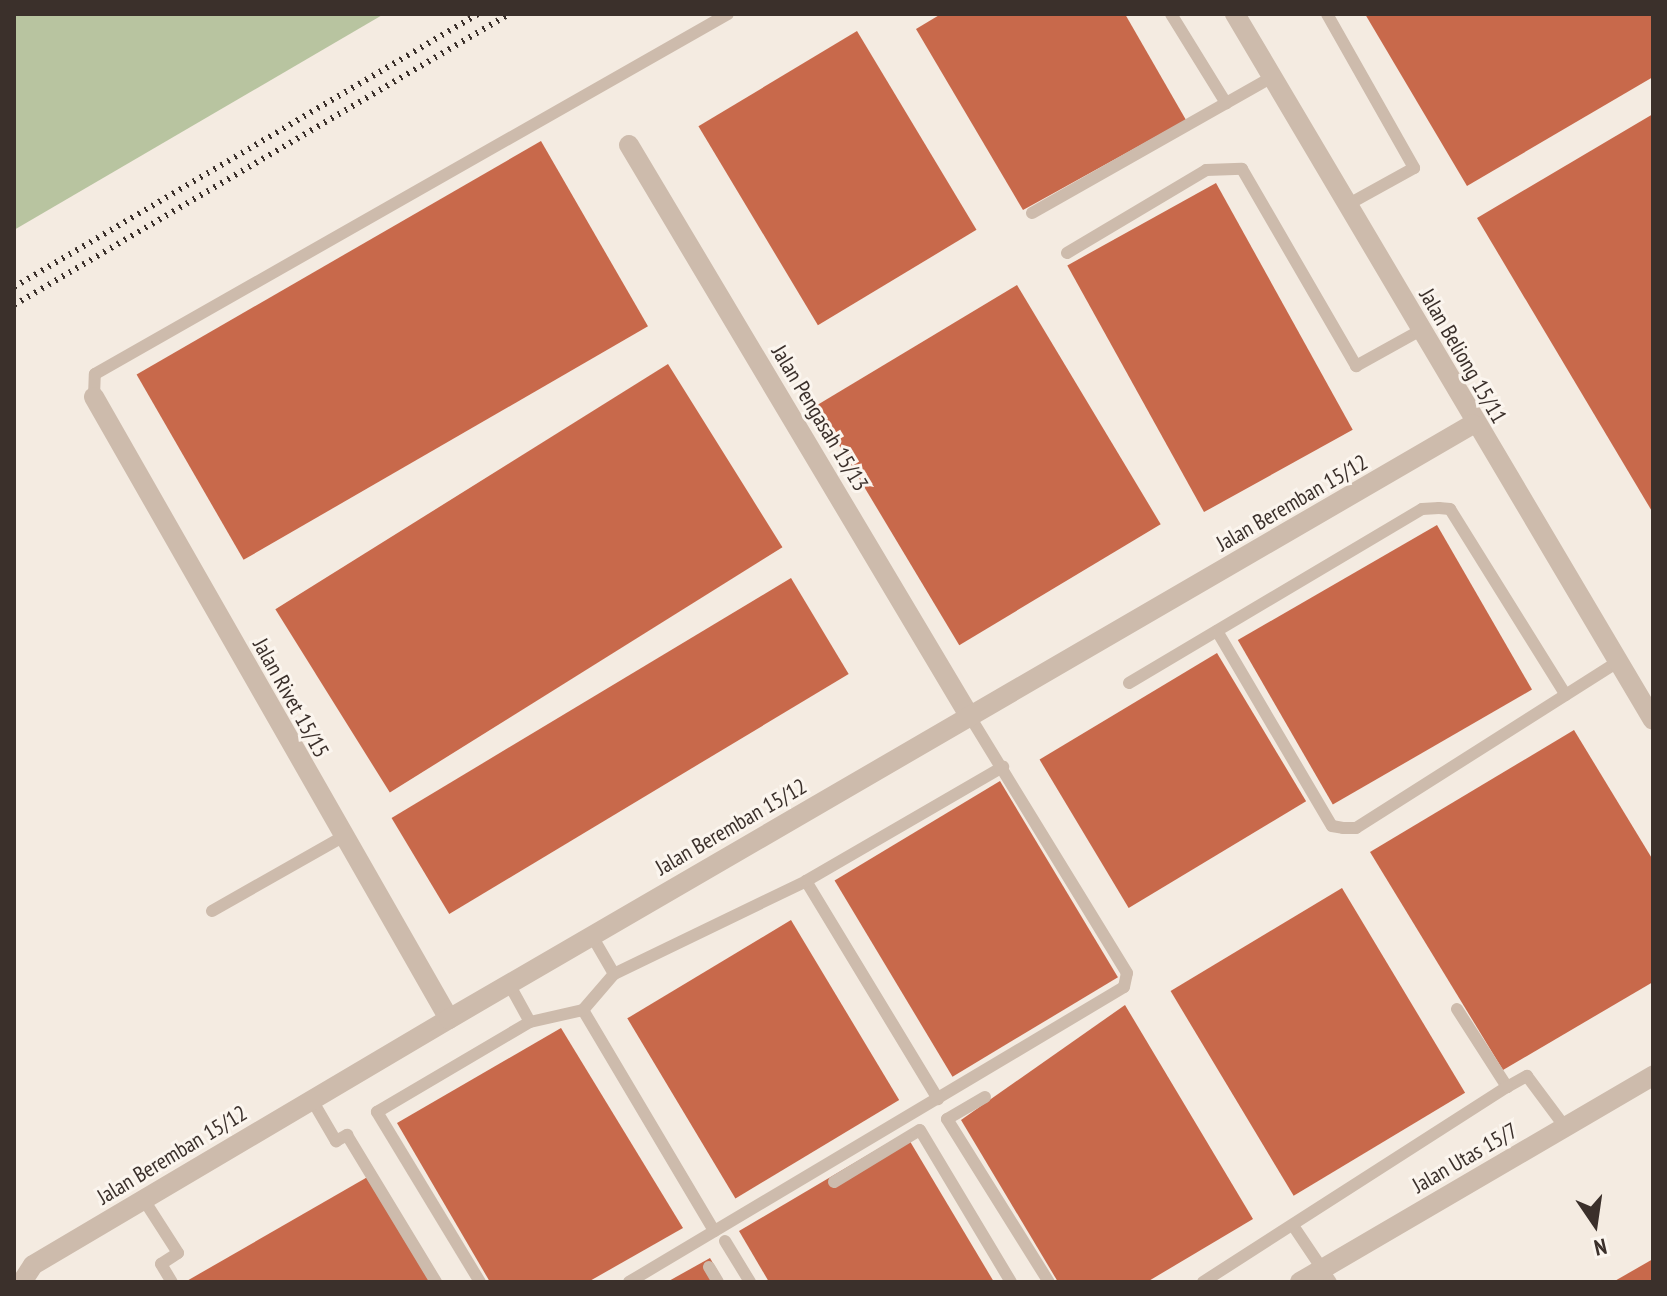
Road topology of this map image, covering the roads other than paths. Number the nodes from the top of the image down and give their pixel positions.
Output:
1 (728, 14) edge
2 (1171, 14) edge
3 (1235, 14) edge
4 (1327, 14) edge
5 (1272, 77) junction
6 (1226, 103) junction
7 (629, 145) dead end
8 (1347, 205) junction
9 (1032, 213) dead end
10 (1067, 253) dead end
11 (1421, 330) junction
12 (94, 397) joint
13 (1473, 424) junction
14 (1217, 631) junction
15 (1618, 662) junction
16 (1129, 683) dead end
17 (1566, 695) junction
18 (970, 717) junction
19 (1653, 720) edge
20 (1003, 767) junction
21 (342, 837) junction
22 (806, 881) junction
23 (212, 911) dead end
24 (592, 936) junction
25 (614, 974) junction
26 (509, 984) junction
27 (1457, 1009) dead end
28 (583, 1010) junction
29 (449, 1019) junction
30 (530, 1022) junction
31 (1653, 1076) edge
32 (1507, 1087) junction
33 (985, 1097) dead end
34 (938, 1099) junction
35 (312, 1100) junction
36 (1565, 1127) junction
37 (834, 1182) dead end
38 (144, 1200) junction
39 (1294, 1227) junction
40 (714, 1231) junction
41 (725, 1241) dead end
42 (709, 1267) dead end
43 (1328, 1275) edge
44 (22, 1282) edge
45 (172, 1282) edge
46 (436, 1282) edge
47 (480, 1282) edge
48 (629, 1282) edge
49 (718, 1282) edge
50 (750, 1282) edge
51 (1011, 1282) edge
52 (1049, 1282) edge
53 (1203, 1282) edge
54 (1300, 1282) edge

1 - 12 lane
2 - 6 lane
3 - 5 street, Jalan Beliong 15/11
4 - 8 lane
5 - 6 lane
5 - 8 street, Jalan Beliong 15/11
6 - 9 lane
7 - 18 street, Jalan Pengasah 15/13
8 - 11 street, Jalan Beliong 15/11
10 - 11 lane
11 - 13 street, Jalan Beliong 15/11
12 - 21 street, Jalan Rivet 15/15
13 - 15 street, Jalan Beliong 15/11
13 - 18 street, Jalan Beremban 15/12
14 - 16 lane
14 - 17 lane
14 - 17 lane
15 - 17 lane
15 - 19 street, Jalan Beliong 15/11
18 - 20 lane
18 - 24 street, Jalan Beremban 15/12
20 - 22 lane
20 - 34 lane
21 - 23 lane
21 - 29 street, Jalan Rivet 15/15
22 - 25 lane
22 - 34 lane
24 - 25 lane
24 - 26 street, Jalan Beremban 15/12
25 - 28 lane
26 - 29 street, Jalan Beremban 15/12
26 - 30 lane
27 - 32 lane
28 - 30 lane
28 - 40 lane
29 - 35 street, Jalan Beremban 15/12
30 - 47 lane
31 - 36 street, Jalan Utas 15/7
32 - 36 lane
32 - 39 lane
33 - 52 lane
34 - 40 lane
35 - 38 street, Jalan Beremban 15/12
35 - 46 lane
36 - 43 street, Jalan Utas 15/7
37 - 51 lane
38 - 44 street, Jalan Beremban 15/12
38 - 45 lane
39 - 43 lane
39 - 53 lane
40 - 48 lane
41 - 50 lane
42 - 49 lane
43 - 54 street, Jalan Utas 15/7

